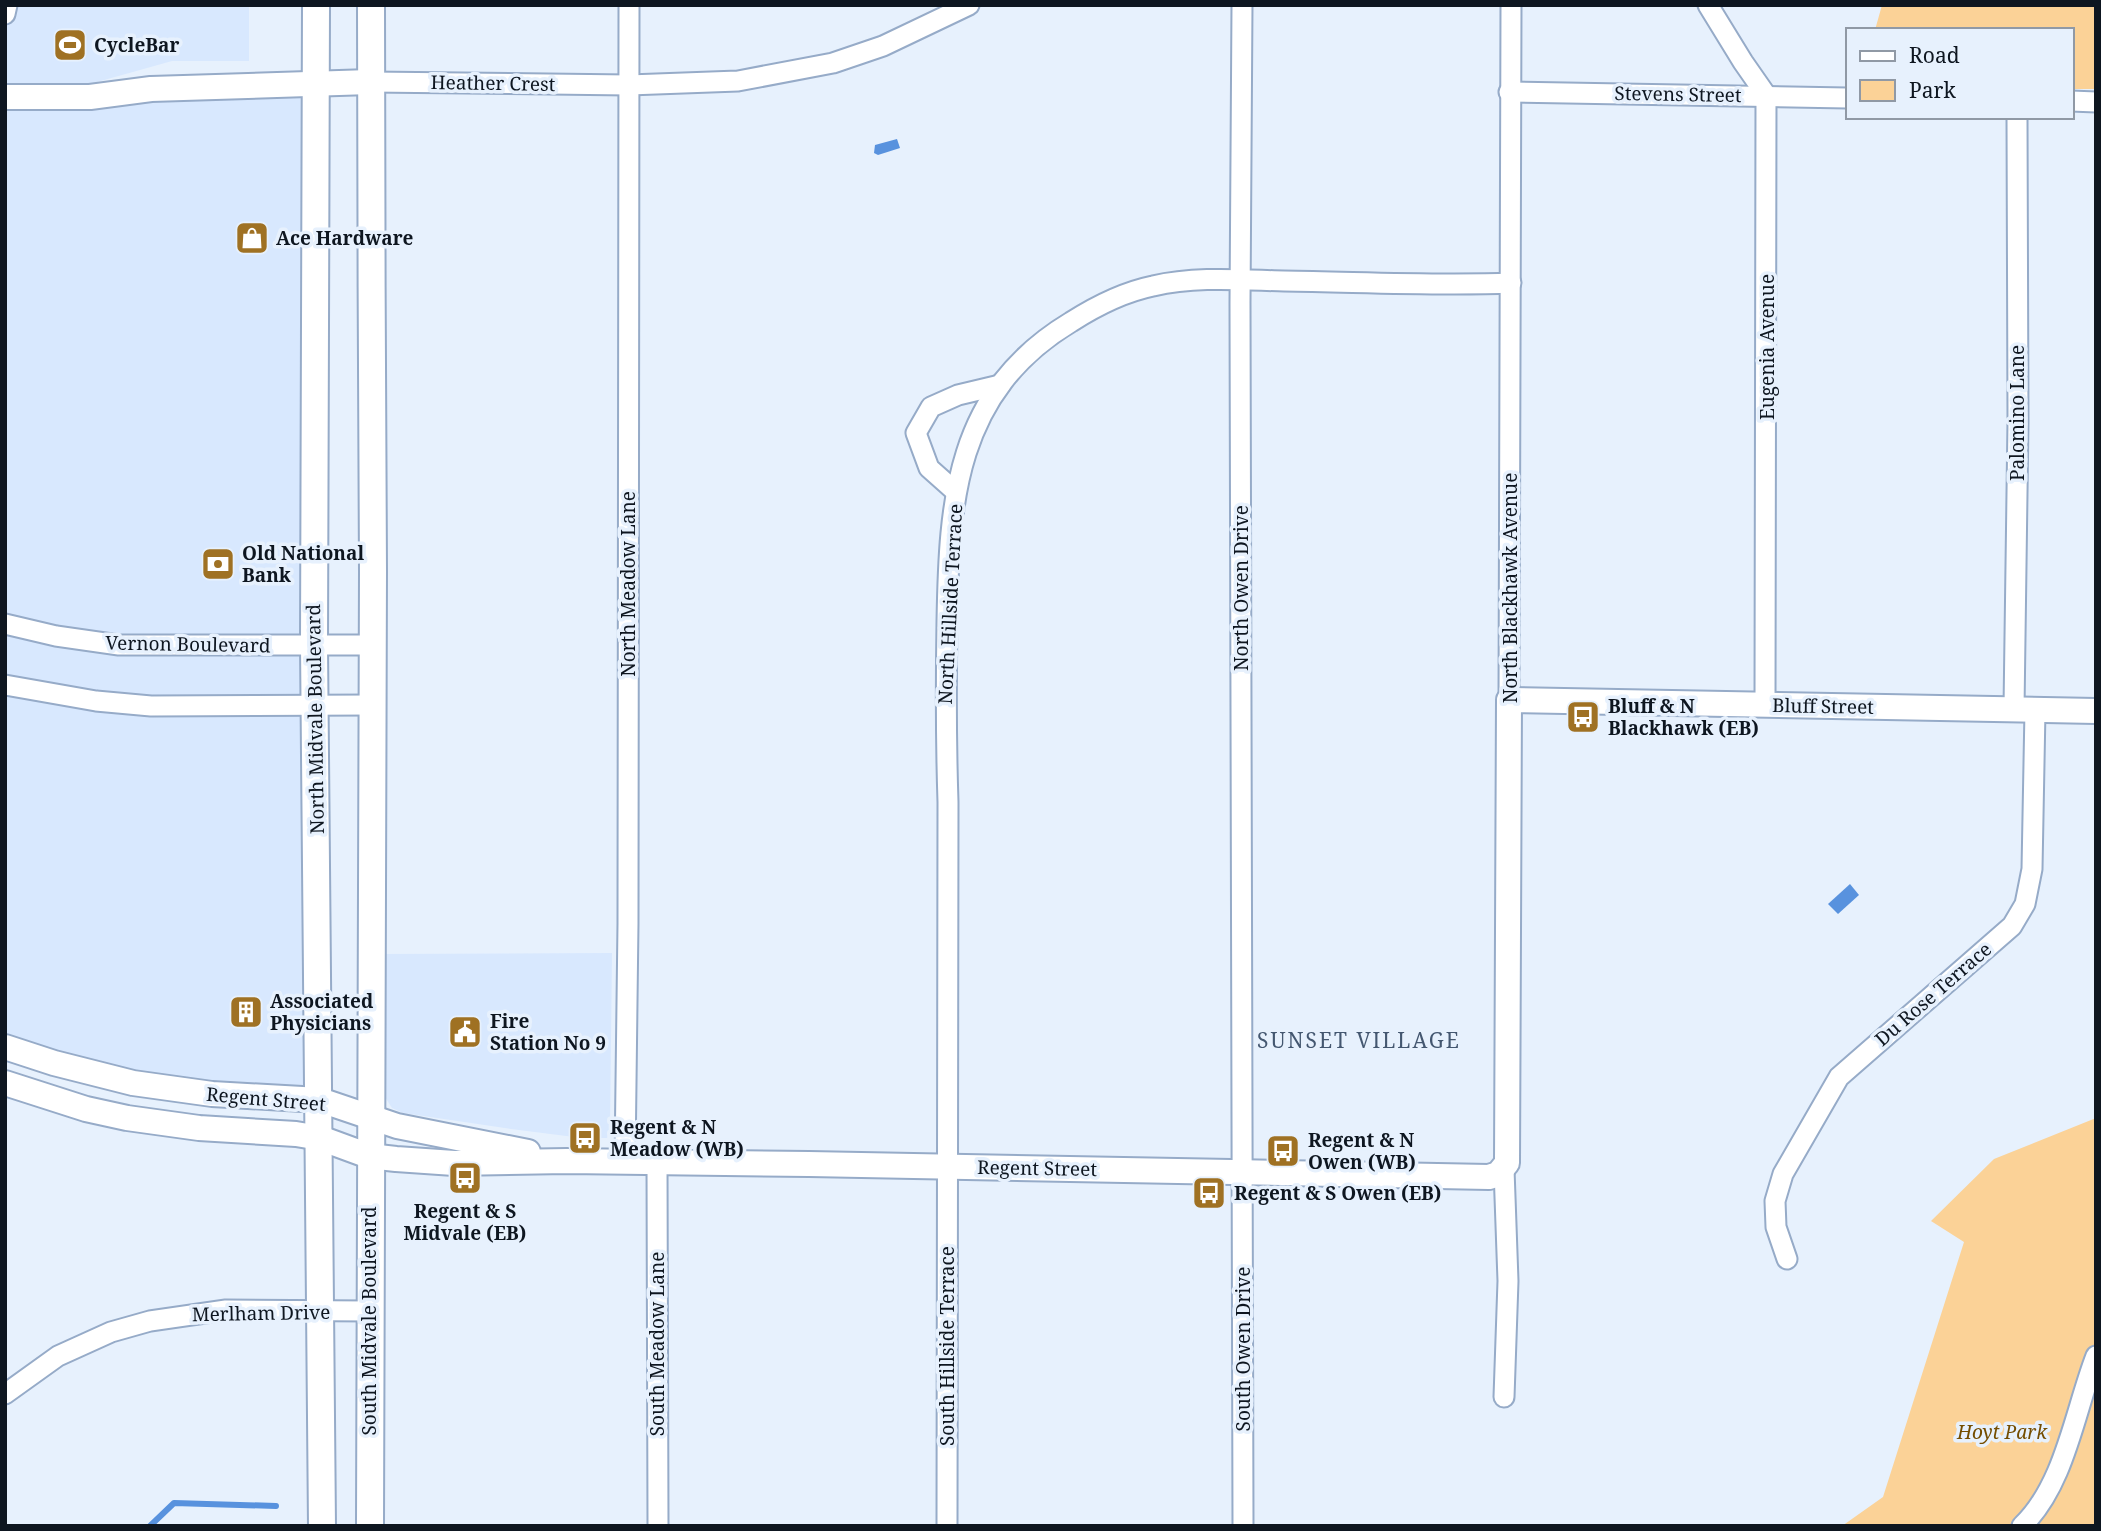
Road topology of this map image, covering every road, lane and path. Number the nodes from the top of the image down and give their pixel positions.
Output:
1 (7, 5) edge
2 (316, 5) edge
3 (371, 5) edge
4 (629, 5) edge
5 (969, 5) edge
6 (1242, 5) edge
7 (1511, 5) edge
8 (1708, 5) edge
9 (5, 14) edge
10 (370, 82) junction
11 (316, 85) junction
12 (629, 85) junction
13 (1510, 92) junction
14 (1766, 95) junction
15 (5, 97) edge
16 (1846, 98) edge
17 (2073, 102) edge
18 (2096, 102) edge
19 (2017, 119) edge
20 (1240, 278) junction
21 (1511, 283) junction
22 (1000, 385) junction
23 (956, 492) junction
24 (5, 624) edge
25 (314, 645) junction
26 (373, 645) junction
27 (5, 685) edge
28 (1509, 700) junction
29 (315, 704) junction
30 (372, 705) junction
31 (1765, 705) junction
32 (2025, 709) junction
33 (2096, 711) edge
34 (5, 1047) edge
35 (5, 1083) edge
36 (320, 1100) junction
37 (370, 1116) junction
38 (320, 1138) junction
39 (369, 1156) junction
40 (567, 1161) junction
41 (625, 1162) junction
42 (657, 1162) junction
43 (947, 1167) junction
44 (1504, 1169) junction
45 (1243, 1171) junction
46 (1787, 1259) dead end
47 (322, 1311) junction
48 (369, 1311) junction
49 (2096, 1356) edge
50 (5, 1394) edge
51 (1504, 1397) dead end
52 (322, 1526) edge
53 (370, 1526) edge
54 (658, 1526) edge
55 (947, 1526) edge
56 (1243, 1526) edge
57 (2022, 1526) edge

1 - 9 street
2 - 11 main road, North Midvale Boulevard
3 - 10 main road
4 - 12 street, North Meadow Lane
5 - 12 street, Heather Crest
6 - 20 street, North Owen Drive
7 - 13 street, North Blackhawk Avenue
8 - 14 street
10 - 11 street, Heather Crest
10 - 12 street, Heather Crest
10 - 26 main road
11 - 15 street, Heather Crest
11 - 25 main road, North Midvale Boulevard
12 - 41 street, North Meadow Lane
13 - 14 street, Stevens Street
13 - 21 street, North Blackhawk Avenue
14 - 16 street, Stevens Street
14 - 31 street, Eugenia Avenue
17 - 18 street
19 - 32 street, Palomino Lane
20 - 21 street, North Hillside Terrace
20 - 22 street, North Hillside Terrace
20 - 45 street, North Owen Drive
21 - 28 street, North Blackhawk Avenue
22 - 23 street, North Hillside Terrace
22 - 23 street
23 - 43 street, North Hillside Terrace
24 - 25 street, Vernon Boulevard
25 - 26 street, Vernon Boulevard
25 - 29 main road, North Midvale Boulevard
26 - 30 main road
27 - 29 street
28 - 31 street, Bluff Street
28 - 44 street, North Blackhawk Avenue
29 - 30 street
29 - 36 main road, North Midvale Boulevard
30 - 37 main road
31 - 32 street, Bluff Street
32 - 33 street, Bluff Street
32 - 46 street, Du Rose Terrace
34 - 36 street, Regent Street
35 - 38 street, Regent Street
36 - 37 street, Regent Street
36 - 38 main road, North Midvale Boulevard
37 - 39 main road, South Midvale Boulevard
37 - 40 street, Regent Street
38 - 39 street, Regent Street
38 - 47 main road
39 - 40 street, Regent Street
39 - 48 main road, South Midvale Boulevard
40 - 41 street, Regent Street
41 - 42 street, Regent Street
42 - 43 street, Regent Street
42 - 54 street, South Meadow Lane
43 - 45 street, Regent Street
43 - 55 street, South Hillside Terrace
44 - 45 street, Regent Street
44 - 51 street
45 - 56 street, South Owen Drive
47 - 48 street, Merlham Drive
47 - 50 street, Merlham Drive
47 - 52 main road
48 - 53 main road, South Midvale Boulevard
49 - 57 street

